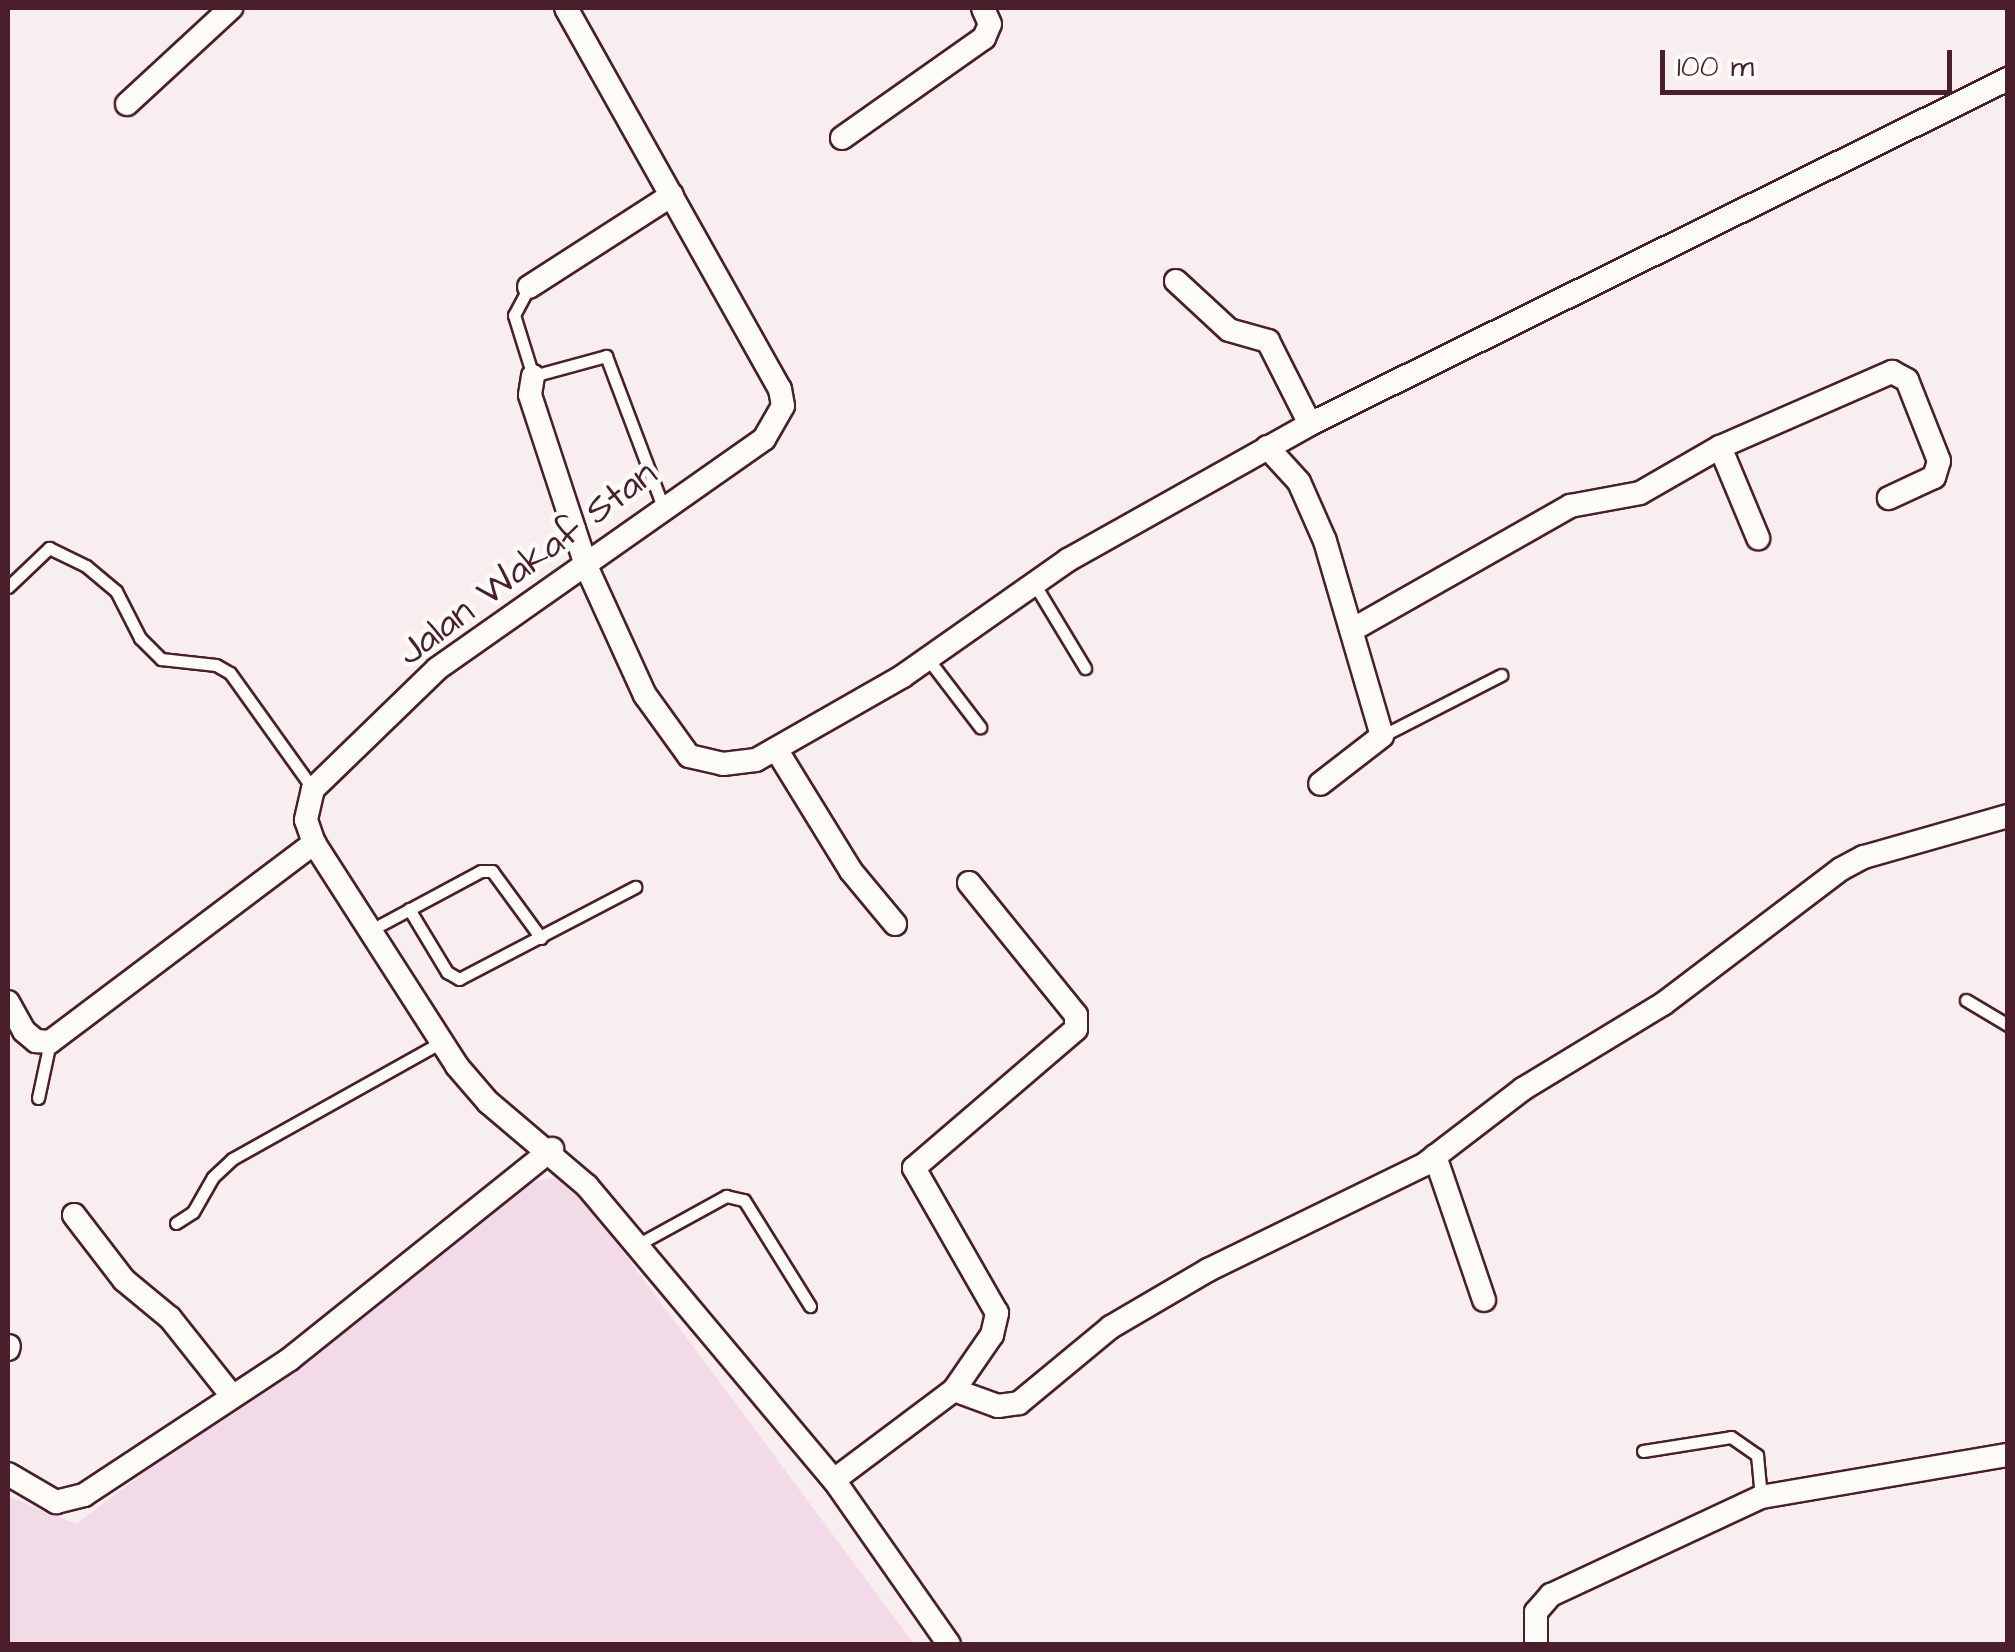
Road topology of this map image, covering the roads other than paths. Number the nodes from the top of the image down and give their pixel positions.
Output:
1 (231, 8) edge
2 (566, 8) edge
3 (983, 8) edge
4 (2001, 84) edge
5 (128, 104) dead end
6 (2008, 111) edge
7 (842, 138) dead end
8 (672, 195) junction
9 (1176, 281) dead end
10 (529, 288) joint
11 (533, 376) junction
12 (1310, 424) junction
13 (1720, 447) junction
14 (1267, 448) junction
15 (1888, 498) dead end
16 (662, 504) junction
17 (1758, 538) dead end
18 (587, 568) junction
19 (1035, 586) junction
20 (8, 587) edge
21 (1352, 630) junction
22 (928, 659) junction
23 (1086, 668) dead end
24 (1501, 676) dead end
25 (980, 726) dead end
26 (1382, 736) junction
27 (776, 749) junction
28 (1320, 784) dead end
29 (314, 789) junction
30 (2008, 816) edge
31 (314, 843) junction
32 (969, 884) dead end
33 (635, 887) dead end
34 (408, 909) junction
35 (895, 924) dead end
36 (371, 930) junction
37 (541, 938) junction
38 (1966, 1000) dead end
39 (8, 1002) edge
40 (2008, 1025) edge
41 (50, 1042) junction
42 (441, 1042) junction
43 (38, 1098) dead end
44 (552, 1149) junction
45 (1435, 1156) junction
46 (74, 1215) dead end
47 (176, 1223) dead end
48 (637, 1246) junction
49 (1484, 1300) dead end
50 (810, 1306) dead end
51 (954, 1390) junction
52 (232, 1396) junction
53 (1643, 1452) dead end
54 (2008, 1455) edge
55 (8, 1474) edge
56 (834, 1480) junction
57 (1761, 1497) junction
58 (949, 1644) edge
59 (1536, 1644) edge

1 - 5 street
2 - 8 street, Jalan Wakaf Stan
3 - 7 street
4 - 6 street
4 - 12 street
8 - 10 street
8 - 16 street, Jalan Wakaf Stan
9 - 12 street
10 - 11 lane
11 - 16 lane
11 - 18 street
12 - 14 street
13 - 15 street
13 - 17 street
13 - 21 street
14 - 19 street
14 - 21 street
16 - 18 street, Jalan Wakaf Stan
18 - 27 street
18 - 29 street, Jalan Wakaf Stan
19 - 22 street
19 - 23 lane
20 - 29 lane
21 - 26 street
22 - 25 lane
22 - 27 street
24 - 26 lane
26 - 28 street
27 - 35 street
29 - 31 street
30 - 45 street
31 - 36 street
31 - 41 street
32 - 51 street
33 - 37 lane
34 - 36 lane
34 - 37 lane
34 - 37 lane
36 - 42 street
38 - 40 lane
39 - 41 street
41 - 43 lane
42 - 44 street
42 - 47 lane
44 - 48 street
44 - 52 street
45 - 49 street
45 - 51 street
46 - 52 street
48 - 50 lane
48 - 56 street
51 - 56 street
52 - 55 street
53 - 57 lane
54 - 57 street
56 - 58 street
57 - 59 street

